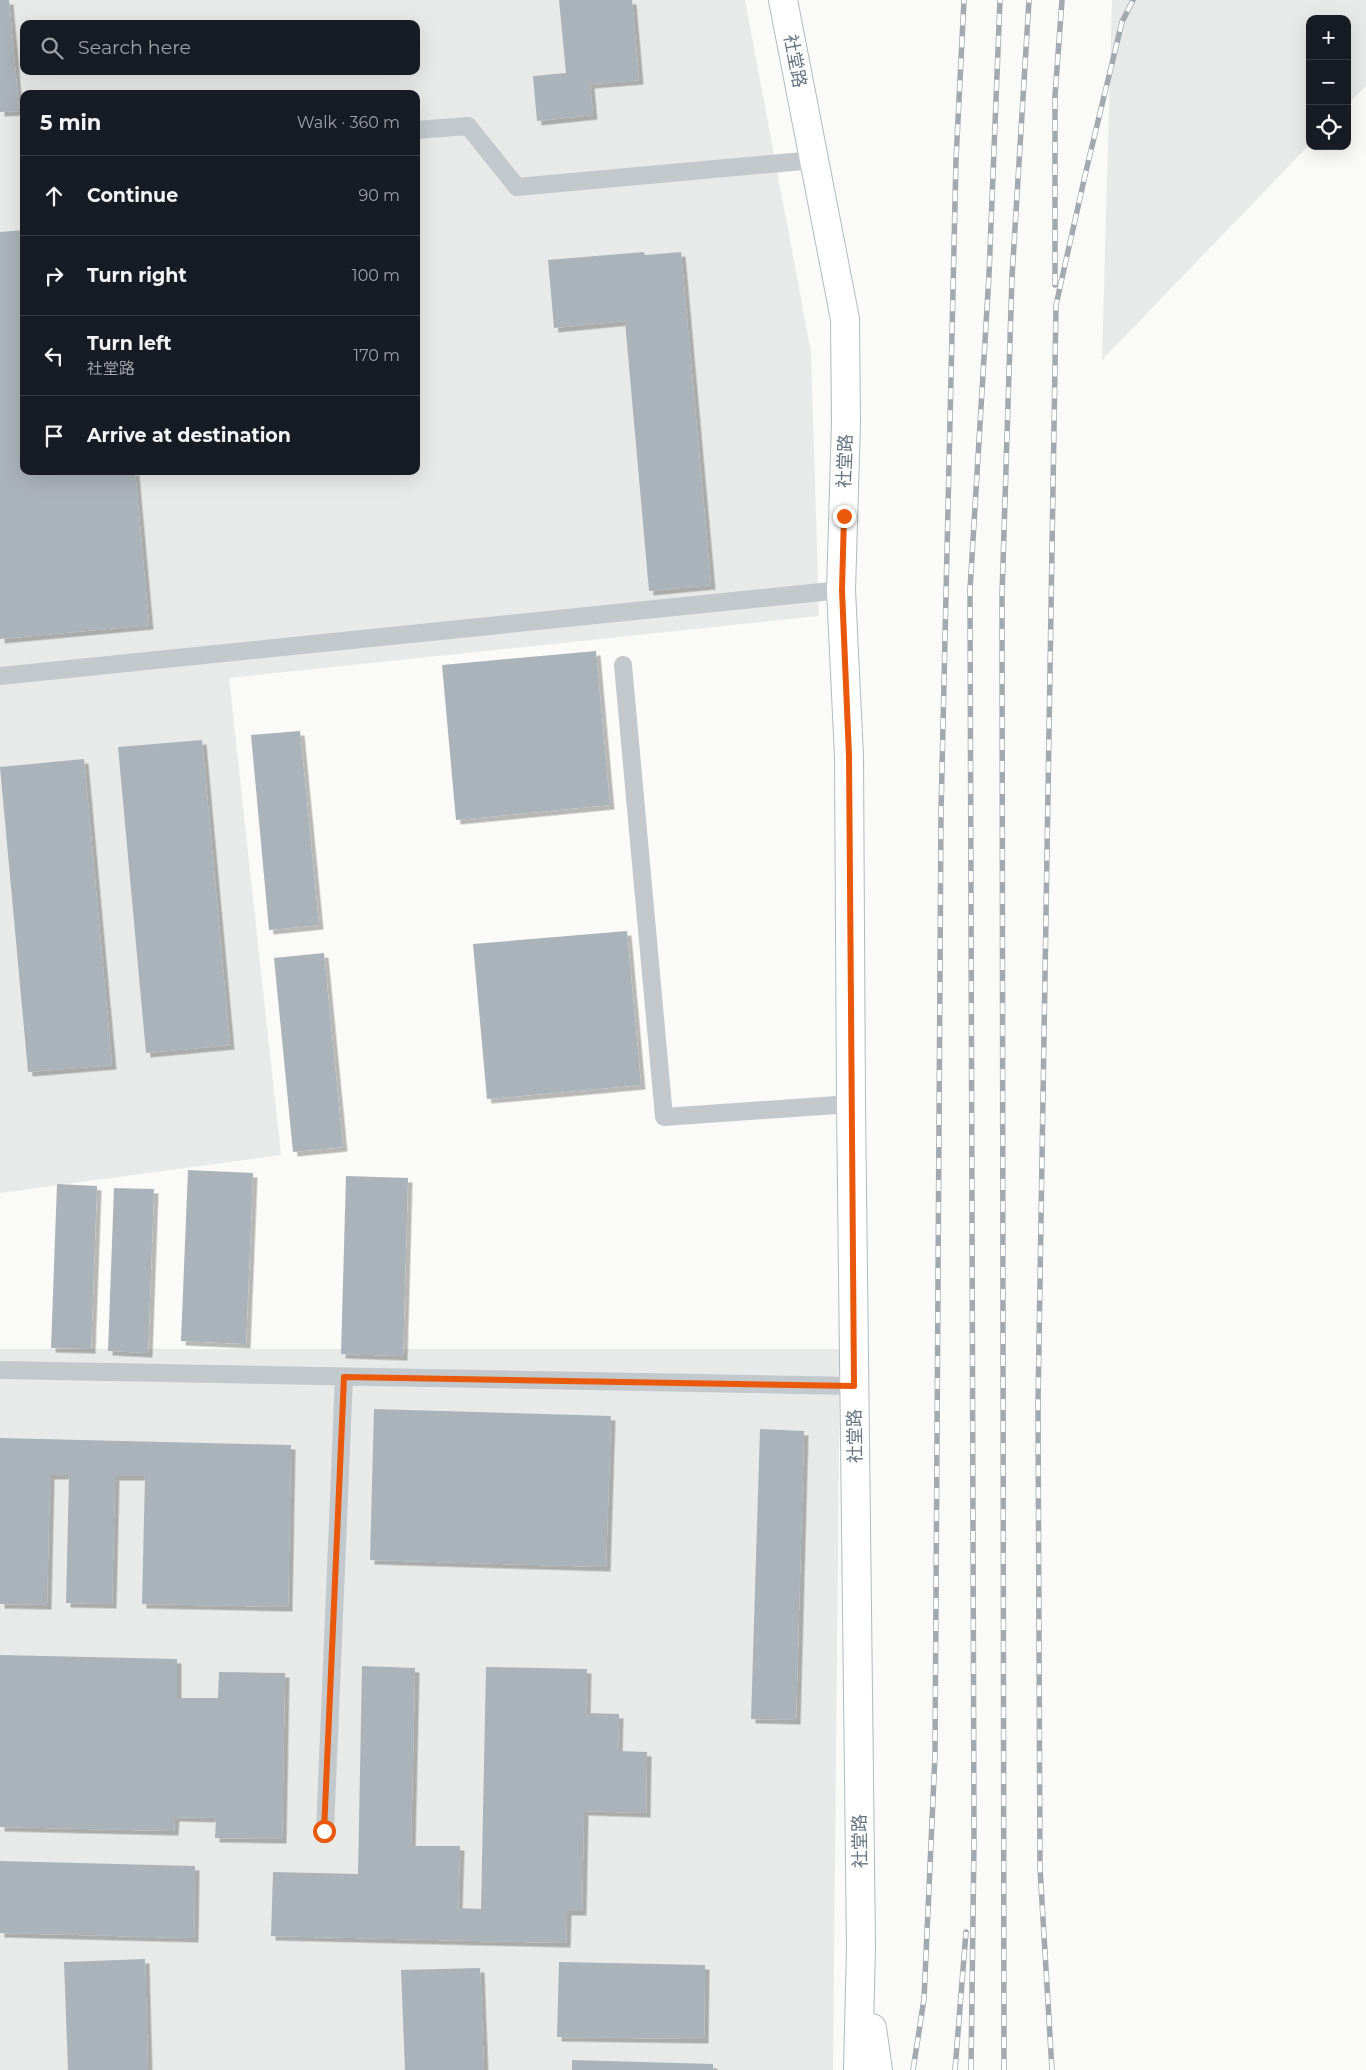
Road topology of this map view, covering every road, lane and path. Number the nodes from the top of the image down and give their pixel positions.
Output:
1 (783, 0) edge
2 (420, 130) edge
3 (814, 160) junction
4 (842, 590) junction
5 (623, 665) dead end
6 (0, 676) edge
7 (851, 1104) junction
8 (0, 1370) edge
9 (344, 1377) junction
10 (854, 1386) junction
11 (324, 1831) dead end
12 (862, 1947) junction
13 (858, 2070) edge
14 (878, 2070) edge

1 - 3 main road, 社堂路
2 - 3 lane
3 - 4 main road, 社堂路
4 - 6 lane
4 - 7 main road, 社堂路
5 - 7 lane
7 - 10 main road, 社堂路
8 - 9 lane
9 - 10 lane
9 - 11 lane
10 - 12 main road, 社堂路
12 - 13 main road, 社堂路
12 - 14 main road, 社堂路

